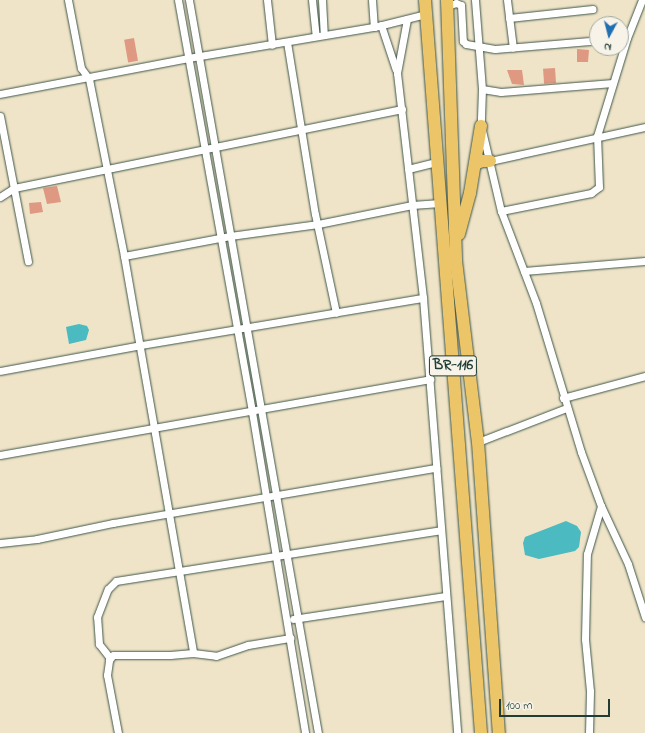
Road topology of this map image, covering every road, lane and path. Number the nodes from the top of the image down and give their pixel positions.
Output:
1 (68, 0) edge
2 (178, 0) edge
3 (189, 0) edge
4 (267, 0) edge
5 (312, 0) edge
6 (322, 0) edge
7 (372, 0) edge
8 (425, 0) edge
9 (475, 0) edge
10 (507, 0) edge
11 (642, 0) edge
12 (447, 3) edge
13 (593, 9) dead end
14 (426, 14) junction
15 (509, 18) junction
16 (407, 19) junction
17 (377, 26) junction
18 (324, 35) junction
19 (316, 36) junction
20 (589, 41) edge
21 (286, 42) junction
22 (272, 44) junction
23 (478, 46) junction
24 (512, 48) junction
25 (200, 56) junction
26 (188, 58) junction
27 (397, 73) junction
28 (88, 79) junction
29 (613, 83) junction
30 (482, 90) junction
31 (0, 94) edge
32 (402, 109) junction
33 (0, 116) edge
34 (481, 126) junction
35 (645, 127) edge
36 (302, 131) junction
37 (597, 136) junction
38 (215, 148) junction
39 (205, 150) junction
40 (490, 161) junction
41 (437, 162) junction
42 (475, 164) junction
43 (408, 169) junction
44 (106, 170) junction
45 (14, 188) junction
46 (0, 197) edge
47 (440, 203) junction
48 (412, 205) junction
49 (501, 211) junction
50 (318, 224) junction
51 (230, 236) junction
52 (219, 238) junction
53 (456, 247) junction
54 (124, 256) junction
55 (645, 260) edge
56 (28, 261) dead end
57 (524, 271) junction
58 (423, 298) junction
59 (336, 313) junction
60 (246, 327) junction
61 (236, 329) junction
62 (141, 345) junction
63 (0, 371) edge
64 (645, 376) edge
65 (430, 379) junction
66 (563, 398) junction
67 (566, 408) junction
68 (262, 410) junction
69 (252, 412) junction
70 (154, 427) junction
71 (478, 442) junction
72 (0, 455) edge
73 (436, 468) junction
74 (278, 496) junction
75 (265, 499) junction
76 (601, 506) junction
77 (170, 515) junction
78 (440, 530) junction
79 (0, 543) edge
80 (287, 555) junction
81 (276, 556) junction
82 (179, 572) junction
83 (445, 596) junction
84 (645, 617) edge
85 (298, 618) junction
86 (287, 620) junction
87 (290, 638) junction
88 (193, 653) junction
89 (110, 658) junction
90 (312, 699) junction
91 (300, 701) junction
92 (118, 733) edge
93 (305, 733) edge
94 (318, 733) edge
95 (457, 733) edge
96 (481, 733) edge
97 (499, 733) edge
98 (589, 733) edge

1 - 28 street
2 - 26 street
3 - 25 street
4 - 22 street
5 - 19 street
6 - 18 street
7 - 17 street
8 - 14 highway, BR-116
9 - 23 street
10 - 15 street
11 - 29 street
12 - 23 street
12 - 53 highway
13 - 15 street
14 - 16 street
14 - 41 highway, BR-116
15 - 24 street
16 - 17 street
16 - 27 street
17 - 18 street
17 - 27 street
18 - 19 street
19 - 21 street
20 - 24 street
21 - 22 street
21 - 36 street
22 - 25 street
23 - 24 street
23 - 30 street
25 - 26 street
25 - 38 street
26 - 28 street
26 - 39 street
27 - 32 street
28 - 31 street
28 - 44 street
29 - 30 street
29 - 37 street
30 - 34 street
32 - 36 street
32 - 43 street
33 - 45 street
34 - 40 street
34 - 42 highway
35 - 37 street
36 - 38 street
36 - 50 street
37 - 40 street
37 - 49 street
38 - 39 street
38 - 51 street
39 - 44 street
39 - 52 street
40 - 42 highway
40 - 49 street
41 - 43 street
41 - 47 highway, BR-116
42 - 53 highway
43 - 48 street
44 - 45 street
44 - 54 street
45 - 46 street
45 - 56 street
47 - 48 street
47 - 96 highway, BR-116
48 - 50 street
48 - 58 street
49 - 57 street
50 - 51 street
50 - 59 street
51 - 52 street
51 - 60 street
52 - 54 street
52 - 61 street
53 - 71 highway
54 - 62 street
55 - 57 street
57 - 66 street
58 - 59 street
58 - 65 street
59 - 60 street
60 - 61 street
60 - 68 street
61 - 62 street
61 - 69 street
62 - 63 street
62 - 70 street
64 - 66 street
65 - 68 street
65 - 73 street
66 - 67 street
67 - 71 street
67 - 76 street
68 - 69 street
68 - 74 street
69 - 70 street
69 - 75 street
70 - 72 street
70 - 77 street
71 - 97 highway
73 - 74 street
73 - 78 street
74 - 75 street
74 - 80 street
75 - 77 street
75 - 81 street
76 - 84 street
76 - 98 street
77 - 79 street
77 - 82 street
78 - 80 street
78 - 83 street
80 - 81 street
80 - 85 street
81 - 82 street
81 - 86 street
82 - 88 street
82 - 89 street
83 - 85 street
83 - 95 street
85 - 86 street
85 - 90 street
86 - 87 street
87 - 88 street
87 - 91 street
88 - 89 street
89 - 92 street
90 - 91 street
90 - 94 street
91 - 93 street

